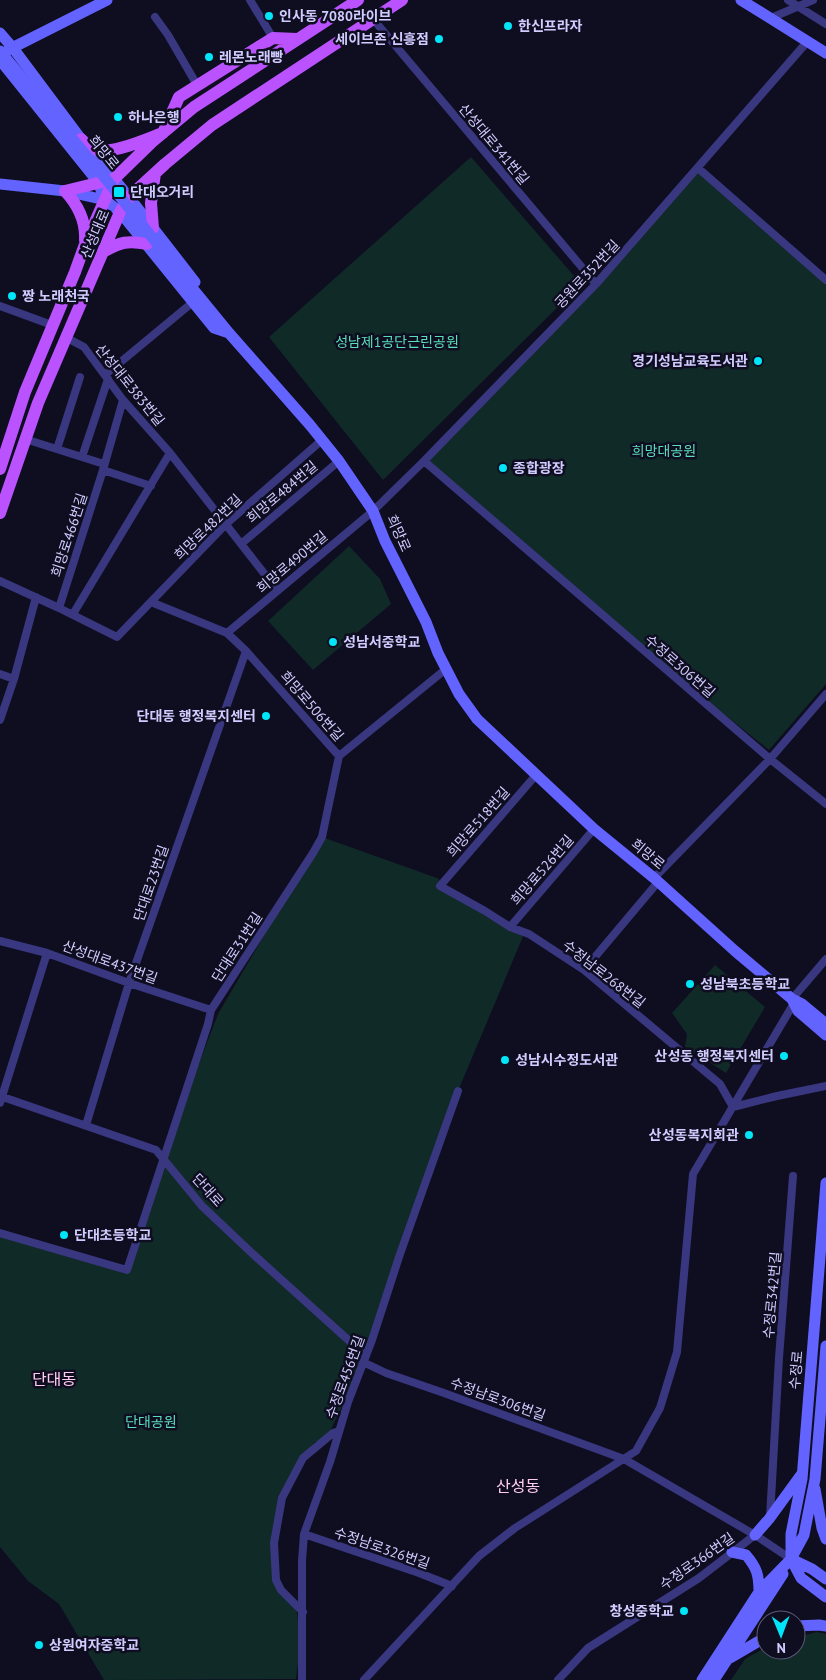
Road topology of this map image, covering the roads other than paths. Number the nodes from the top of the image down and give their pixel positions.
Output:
1 (107, 0) edge
2 (250, 0) edge
3 (358, 0) edge
4 (402, 0) edge
5 (741, 0) edge
6 (788, 0) edge
7 (813, 0) edge
8 (799, 7) junction
9 (155, 17) dead end
10 (771, 18) junction
11 (373, 20) junction
12 (826, 24) edge
13 (0, 33) edge
14 (274, 38) junction
15 (297, 39) junction
16 (807, 42) junction
17 (13, 48) junction
18 (0, 53) edge
19 (826, 53) edge
20 (0, 60) edge
21 (197, 85) junction
22 (162, 133) junction
23 (81, 139) junction
24 (698, 168) junction
25 (155, 173) junction
26 (114, 179) junction
27 (98, 182) junction
28 (0, 184) edge
29 (65, 191) junction
30 (129, 197) junction
31 (105, 200) junction
32 (120, 212) junction
33 (153, 228) junction
34 (147, 244) junction
35 (84, 247) junction
36 (103, 252) junction
37 (826, 280) edge
38 (596, 284) junction
39 (192, 302) junction
40 (0, 306) edge
41 (52, 325) junction
42 (229, 334) junction
43 (67, 338) junction
44 (106, 377) junction
45 (80, 378) dead end
46 (123, 400) junction
47 (25, 439) junction
48 (322, 440) junction
49 (57, 449) junction
50 (170, 453) junction
51 (82, 457) junction
52 (339, 460) junction
53 (424, 461) junction
54 (1, 462) edge
55 (104, 467) junction
56 (151, 486) junction
57 (373, 511) junction
58 (0, 513) edge
59 (226, 524) junction
60 (241, 544) junction
61 (0, 581) edge
62 (278, 590) junction
63 (36, 597) junction
64 (151, 602) junction
65 (59, 608) junction
66 (73, 614) junction
67 (227, 633) junction
68 (246, 651) junction
69 (446, 669) junction
70 (0, 674) edge
71 (14, 679) junction
72 (826, 694) edge
73 (0, 720) edge
74 (339, 756) junction
75 (770, 758) junction
76 (536, 775) junction
77 (826, 804) edge
78 (594, 829) junction
79 (656, 880) junction
80 (440, 886) joint
81 (510, 927) junction
82 (0, 941) edge
83 (47, 953) junction
84 (826, 959) edge
85 (584, 970) junction
86 (129, 983) junction
87 (793, 1001) junction
88 (211, 1010) junction
89 (825, 1033) edge
90 (826, 1086) edge
91 (458, 1091) dead end
92 (1, 1098) edge
93 (733, 1107) junction
94 (86, 1125) junction
95 (163, 1157) junction
96 (793, 1176) dead end
97 (826, 1183) edge
98 (0, 1232) edge
99 (826, 1346) edge
100 (365, 1359) junction
101 (339, 1431) junction
102 (624, 1459) junction
103 (802, 1474) junction
104 (814, 1483) junction
105 (769, 1519) junction
106 (304, 1534) junction
107 (755, 1535) junction
108 (826, 1539) edge
109 (732, 1552) junction
110 (791, 1559) junction
111 (826, 1579) edge
112 (452, 1586) junction
113 (759, 1592) junction
114 (826, 1597) edge
115 (303, 1612) junction
116 (806, 1626) edge
117 (826, 1626) edge
118 (756, 1643) edge
119 (727, 1660) junction
120 (302, 1680) edge
121 (364, 1680) edge
122 (558, 1680) edge
123 (702, 1680) edge
124 (714, 1680) edge

1 - 17 main road
2 - 14 street
3 - 15 main road, 산성대로
4 - 11 main road, 산성대로
5 - 10 main road
6 - 8 street
7 - 8 street
8 - 10 street
8 - 12 street
9 - 21 street
10 - 16 main road
11 - 25 main road, 산성대로
11 - 38 street, 산성대로341번길
13 - 17 main road
14 - 15 main road
14 - 21 main road
15 - 22 main road, 산성대로
16 - 19 main road
16 - 24 street, 공원로352번길
17 - 18 main road
17 - 23 main road
18 - 42 main road, 희망로, bridge
20 - 27 main road
21 - 22 main road
22 - 23 main road
22 - 26 main road, 산성대로
23 - 26 main road
24 - 37 street
24 - 38 street, 공원로352번길
25 - 30 main road, 산성대로
25 - 33 main road
26 - 27 main road
26 - 30 main road
26 - 31 main road, 산성대로
27 - 29 main road
27 - 31 main road
28 - 29 main road
29 - 31 main road
29 - 35 main road
30 - 32 main road, 산성대로
30 - 33 main road
31 - 32 main road
31 - 35 main road, 산성대로
32 - 34 main road
32 - 36 main road, 산성대로
33 - 42 main road
34 - 36 main road
34 - 39 main road
35 - 41 main road, 산성대로
36 - 43 main road, 산성대로
38 - 53 street, 공원로352번길
39 - 42 main road
39 - 44 street
40 - 41 street
41 - 54 main road, 산성대로
42 - 48 main road, 희망로
43 - 44 street, 산성대로383번길
43 - 47 main road, 산성대로
44 - 46 street, 산성대로383번길
44 - 51 street
45 - 49 street
46 - 50 street, 산성대로383번길
46 - 55 street, 희망로466번길
47 - 49 street
47 - 58 main road, 산성대로
48 - 52 main road, 희망로
48 - 59 street, 희망로482번길
49 - 51 street
50 - 56 street
50 - 59 street, 산성대로383번길
51 - 55 street
52 - 57 main road, 희망로
52 - 60 street, 희망로484번길
53 - 57 street, 공원로352번길
53 - 75 street, 수정로306번길
55 - 56 street
55 - 65 street, 희망로466번길
56 - 66 street
57 - 62 street, 희망로490번길
57 - 69 main road, 희망로
59 - 60 street, 산성대로383번길
59 - 64 street, 희망로482번길
60 - 62 street, 산성대로383번길
61 - 63 street
62 - 67 street, 희망로490번길
63 - 65 street
63 - 71 street
64 - 66 street, 희망로482번길
64 - 67 street, 희망로506번길
65 - 66 street
67 - 68 street, 희망로506번길
68 - 74 street, 희망로506번길
68 - 86 street, 단대로23번길
69 - 74 street, 희망로506번길
69 - 76 main road, 희망로
70 - 71 street
71 - 73 street
72 - 75 street
74 - 88 street, 단대로31번길
75 - 77 street, 수정로306번길
75 - 79 street
76 - 78 main road, 희망로
76 - 80 street, 희망로518번길
78 - 79 main road, 희망로
78 - 81 street, 희망로526번길
79 - 85 street
79 - 87 main road, 희망로
80 - 81 street, 수정남로268번길
81 - 85 street, 수정남로268번길
82 - 83 street, 산성대로437번길
83 - 86 street, 산성대로437번길
83 - 92 street
84 - 87 street
85 - 93 street, 수정남로268번길
86 - 88 street, 산성대로437번길
86 - 94 street, 단대로23번길
87 - 89 main road, 희망로
87 - 93 street
88 - 95 street, 단대로31번길
90 - 93 street
91 - 100 street, 수정로456번길
92 - 94 street, 단대로
93 - 102 street
94 - 95 street, 단대로
95 - 98 street, 단대로31번길
95 - 100 street, 단대로
96 - 105 street, 수정로342번길
97 - 103 main road, 수정로
99 - 104 main road, 수정로
100 - 101 street, 수정로456번길
100 - 102 street, 수정남로306번길
101 - 106 street, 수정로456번길
101 - 115 street
102 - 107 street, 수정남로306번길
102 - 112 street
103 - 105 main road
103 - 110 main road, 수정로
104 - 108 main road
104 - 110 main road, 수정로
105 - 107 main road
106 - 112 street, 수정남로326번길
106 - 115 street, 수정로456번길
107 - 109 street, 수정로366번길
107 - 110 street, 수정남로306번길
109 - 113 main road
109 - 122 street, 수정로366번길
110 - 111 main road
110 - 113 main road, 수정로
110 - 114 main road
110 - 119 main road, 수정로
112 - 121 street
113 - 123 main road, 수정로
115 - 120 street, 수정로456번길
116 - 117 main road
118 - 119 main road
119 - 124 main road, 수정로

